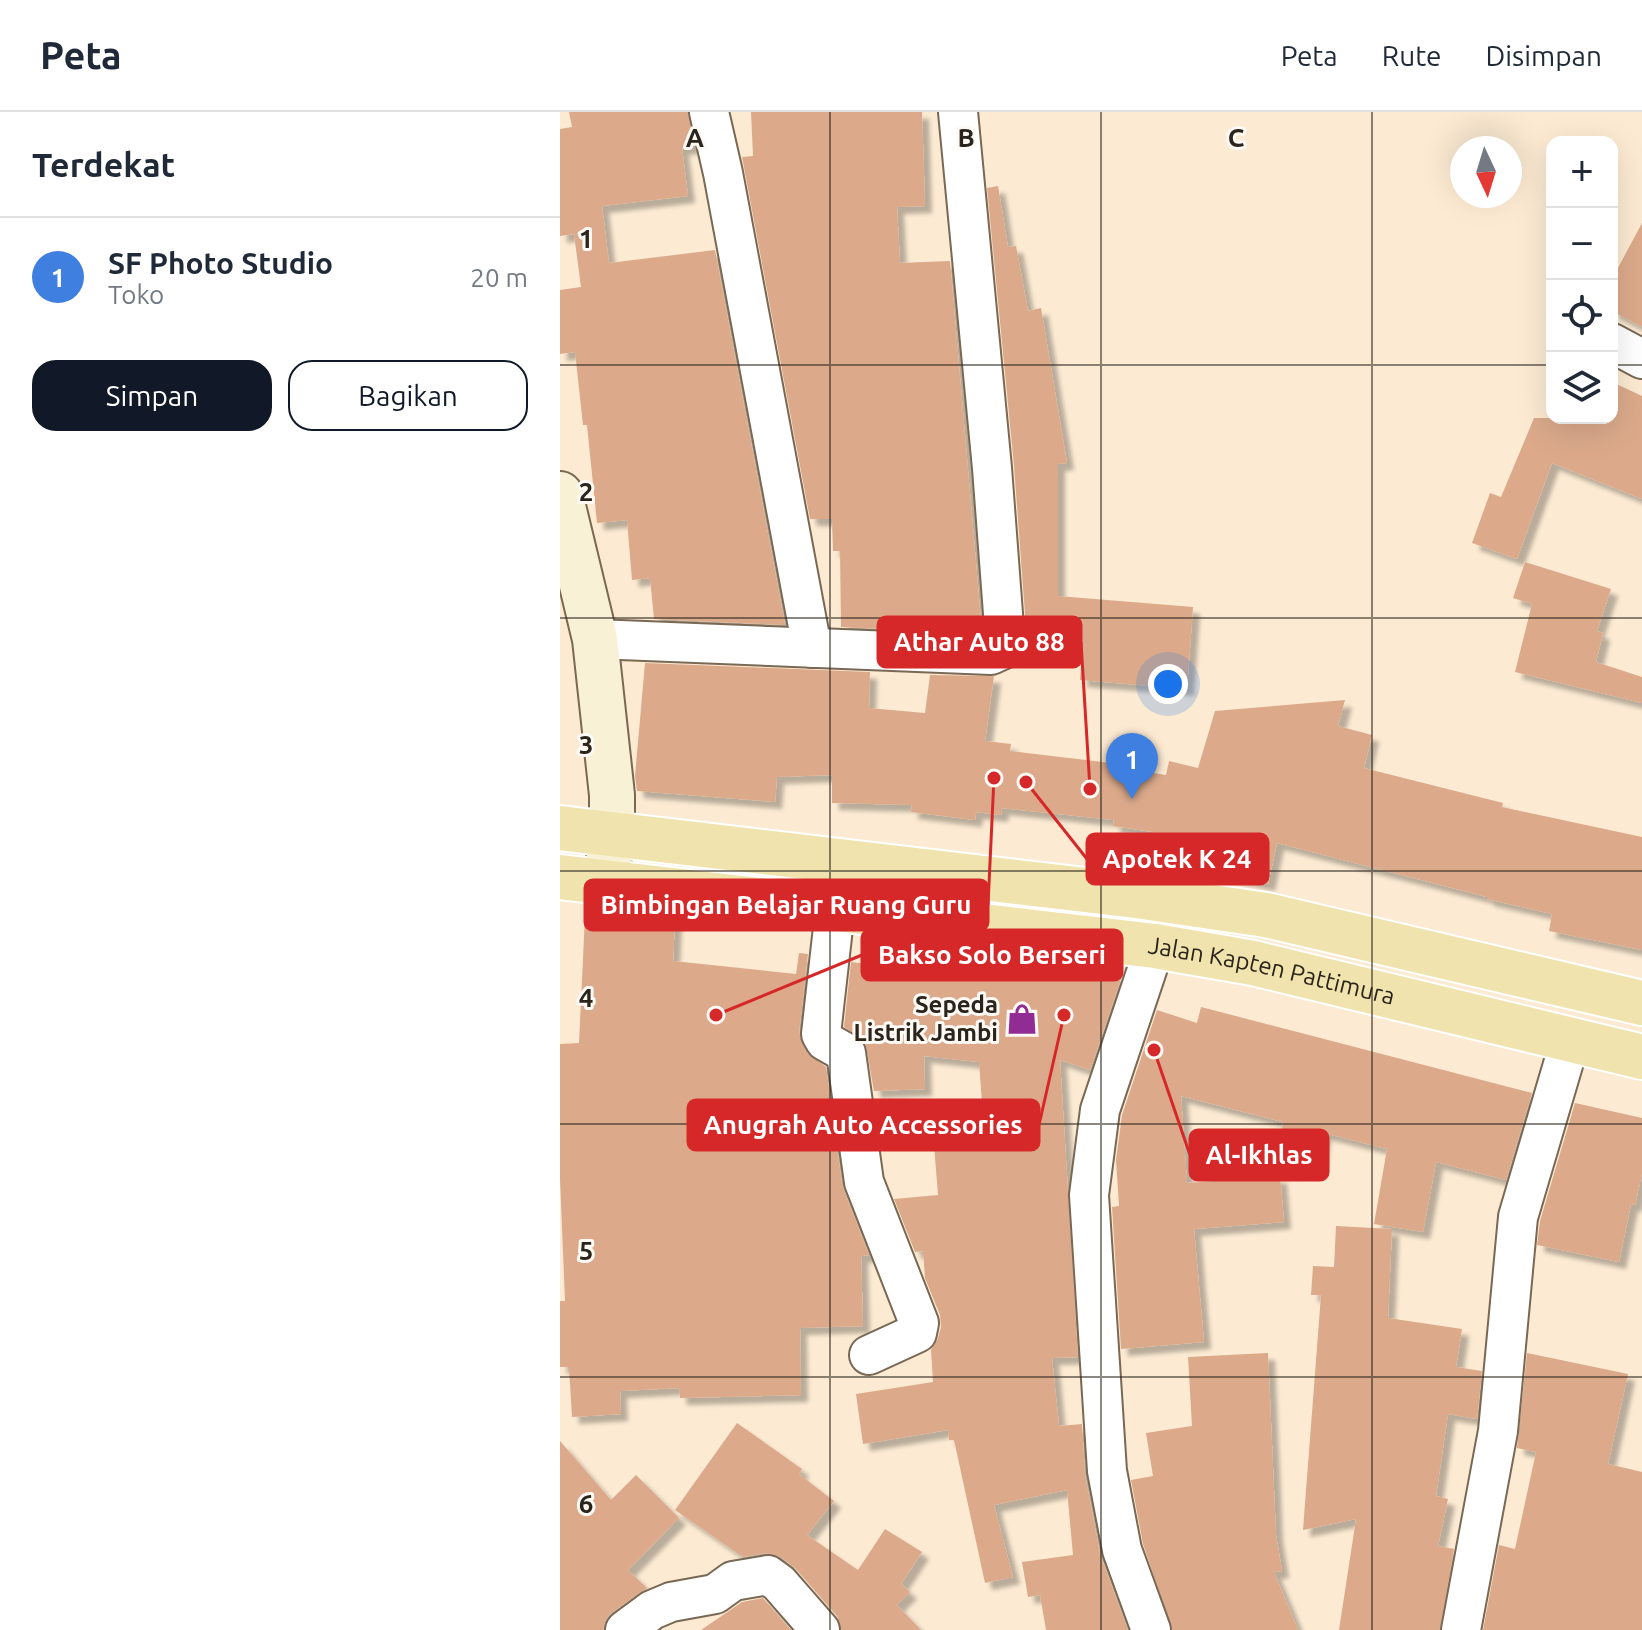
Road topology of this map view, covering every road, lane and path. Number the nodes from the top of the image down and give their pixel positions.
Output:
1 (709, 112) edge
2 (958, 112) edge
3 (1618, 346) edge
4 (1642, 359) edge
5 (560, 494) edge
6 (595, 639) junction
7 (812, 648) junction
8 (560, 828) edge
9 (612, 833) junction
10 (560, 877) edge
11 (606, 882) junction
12 (835, 910) junction
13 (1266, 915) junction
14 (1155, 946) junction
15 (1253, 963) junction
16 (1642, 1003) edge
17 (1570, 1041) junction
18 (1642, 1057) edge
19 (869, 1355) dead end
20 (625, 1630) edge
21 (820, 1630) edge
22 (1151, 1630) edge
23 (1461, 1630) edge

1 - 7 street
2 - 7 street
3 - 4 street
5 - 6 main road
6 - 7 street
6 - 9 main road
8 - 9 main road, Jalan Kapten Pattimura
9 - 11 main road
9 - 13 main road, Jalan Kapten Pattimura
10 - 11 main road, Jalan Kapten Pattimura
11 - 12 main road, Jalan Kapten Pattimura
12 - 14 main road, Jalan Kapten Pattimura
12 - 19 street
13 - 15 main road
13 - 16 main road, Jalan Kapten Pattimura
14 - 15 main road, Jalan Kapten Pattimura
14 - 22 street
15 - 17 main road, Jalan Kapten Pattimura
17 - 18 main road, Jalan Kapten Pattimura
17 - 23 street
20 - 21 street

